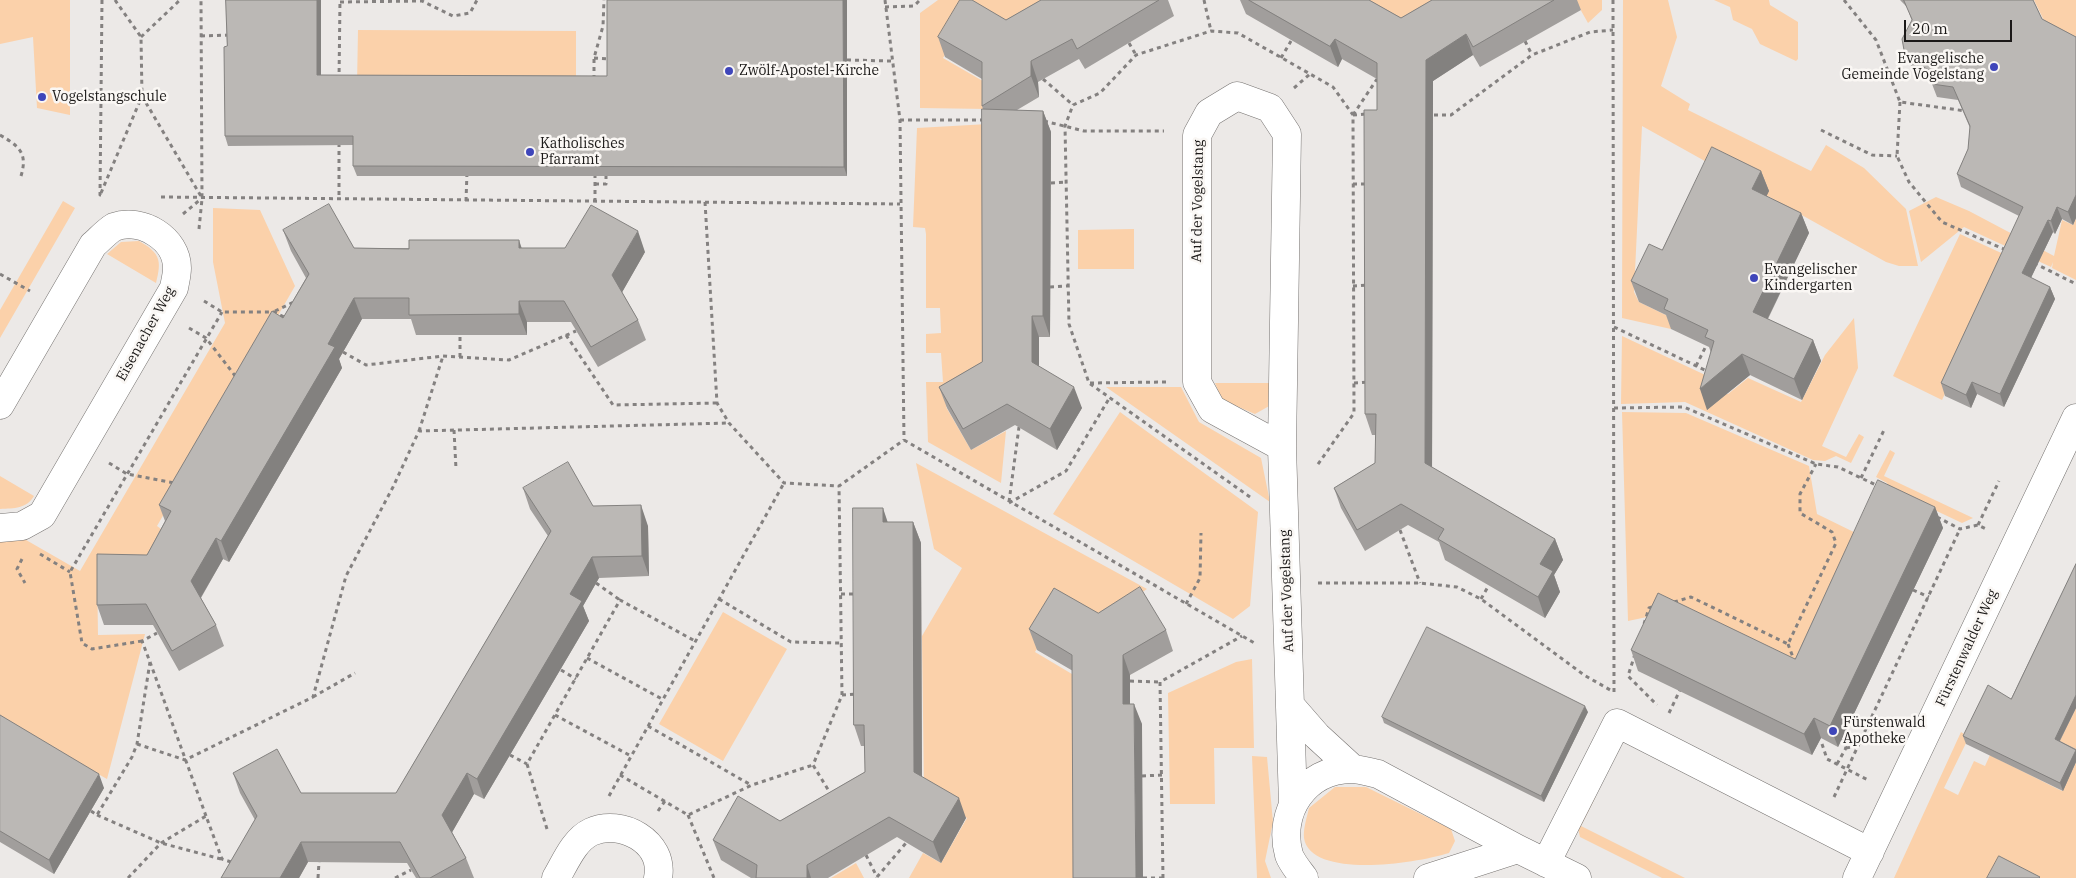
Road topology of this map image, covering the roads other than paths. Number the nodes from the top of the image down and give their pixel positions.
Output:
1 (0, 405) edge
2 (2076, 418) edge
3 (1282, 447) junction
4 (0, 528) edge
5 (1290, 705) junction
6 (1353, 769) junction
7 (1292, 804) junction
8 (1518, 849) junction
9 (1870, 852) junction
10 (1546, 863) junction
11 (556, 878) edge
12 (658, 878) edge
13 (1304, 878) edge
14 (1428, 878) edge
15 (1577, 878) edge
16 (1857, 878) edge

1 - 4 street, Eisenacher Weg
2 - 9 street, Fürstenwalder Weg
3 - 3 street, Auf der Vogelstang
3 - 5 street, Auf der Vogelstang
5 - 6 street
5 - 7 street, Auf der Vogelstang
6 - 7 street, Auf der Vogelstang
6 - 8 street, Auf der Vogelstang
7 - 13 street, Auf der Vogelstang
8 - 10 street, Auf der Vogelstang
8 - 14 street
9 - 10 street
9 - 16 street, Fürstenwalder Weg
10 - 15 street, Auf der Vogelstang
11 - 12 street

